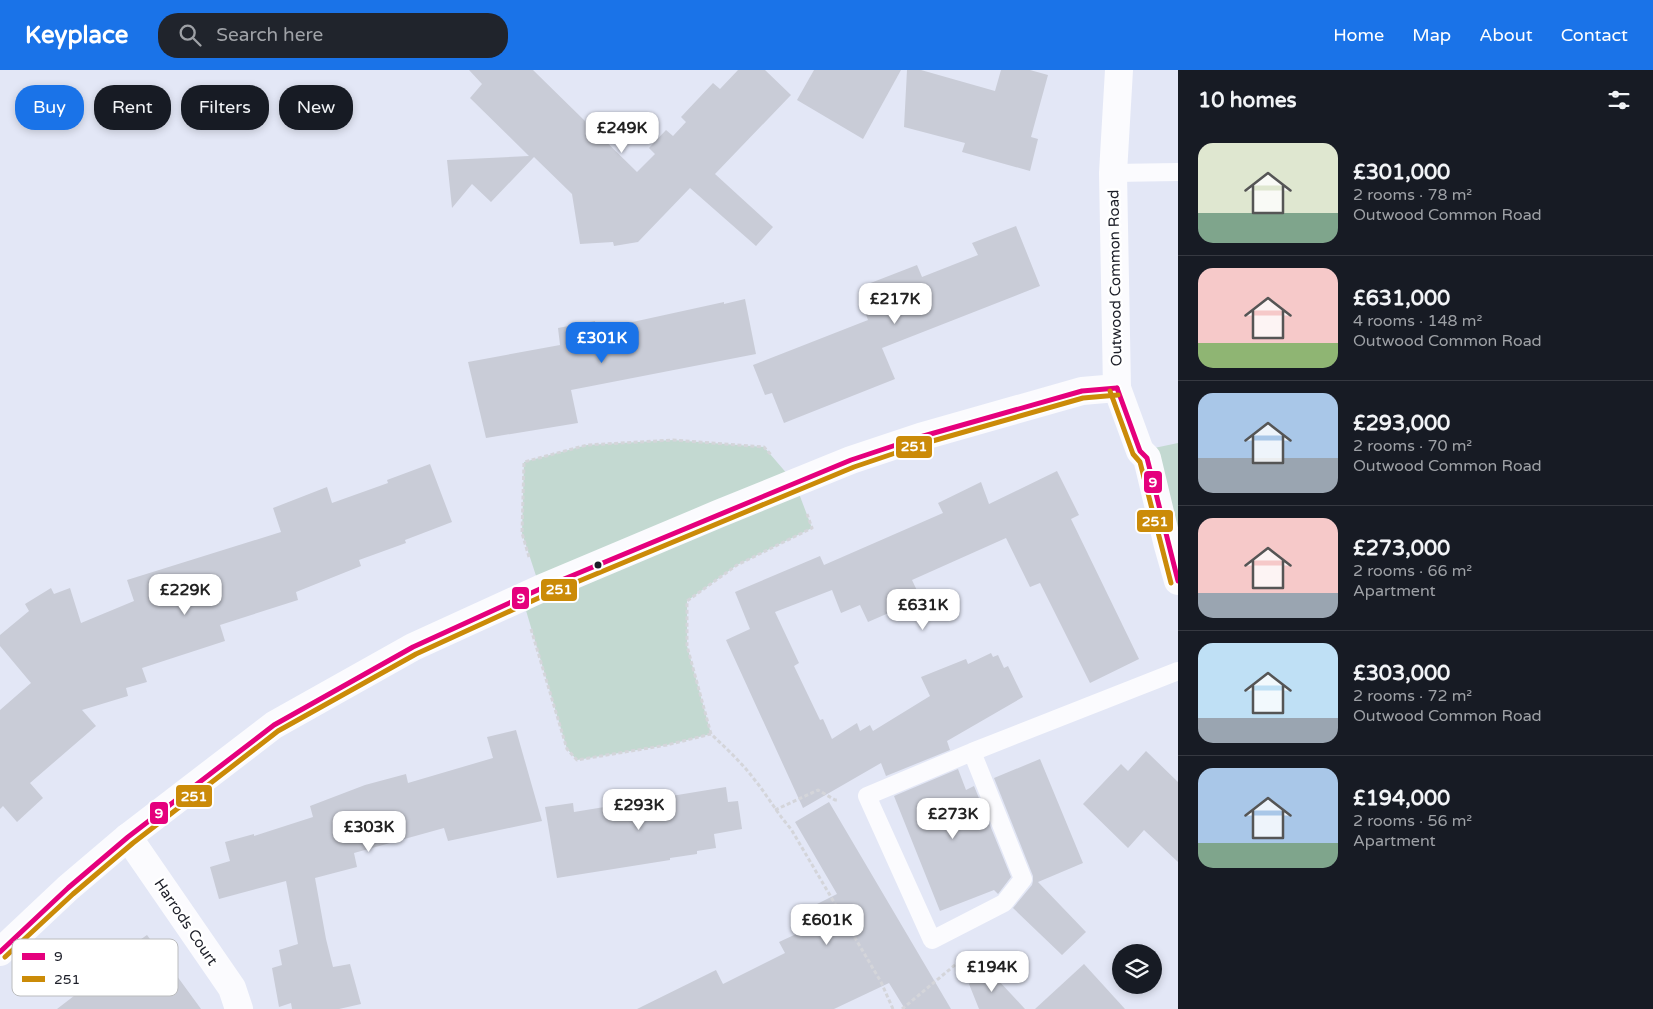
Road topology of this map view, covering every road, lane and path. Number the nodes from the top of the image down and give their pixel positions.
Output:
1 (1119, 70) edge
2 (1178, 172) edge
3 (1113, 173) junction
4 (1117, 388) junction
5 (795, 482) junction
6 (1178, 581) edge
7 (531, 593) junction
8 (1178, 671) edge
9 (711, 734) junction
10 (972, 752) junction
11 (867, 796) junction
12 (775, 810) junction
13 (128, 837) junction
14 (14, 939) edge
15 (12, 941) edge
16 (0, 952) edge
17 (239, 1009) edge
18 (893, 1009) edge

1 - 3 street, Outwood Common Road
2 - 3 lane
3 - 4 street, Outwood Common Road
4 - 5 street, Outwood Common Road
4 - 6 street
5 - 7 street, Outwood Common Road
5 - 7 path
5 - 9 path
7 - 9 path
7 - 13 street, Outwood Common Road
8 - 10 lane
9 - 12 path
10 - 11 lane
10 - 11 lane
11 - 12 path
12 - 18 path
13 - 14 street, Outwood Common Road
13 - 17 street, Harrods Court
15 - 16 street, Outwood Common Road

